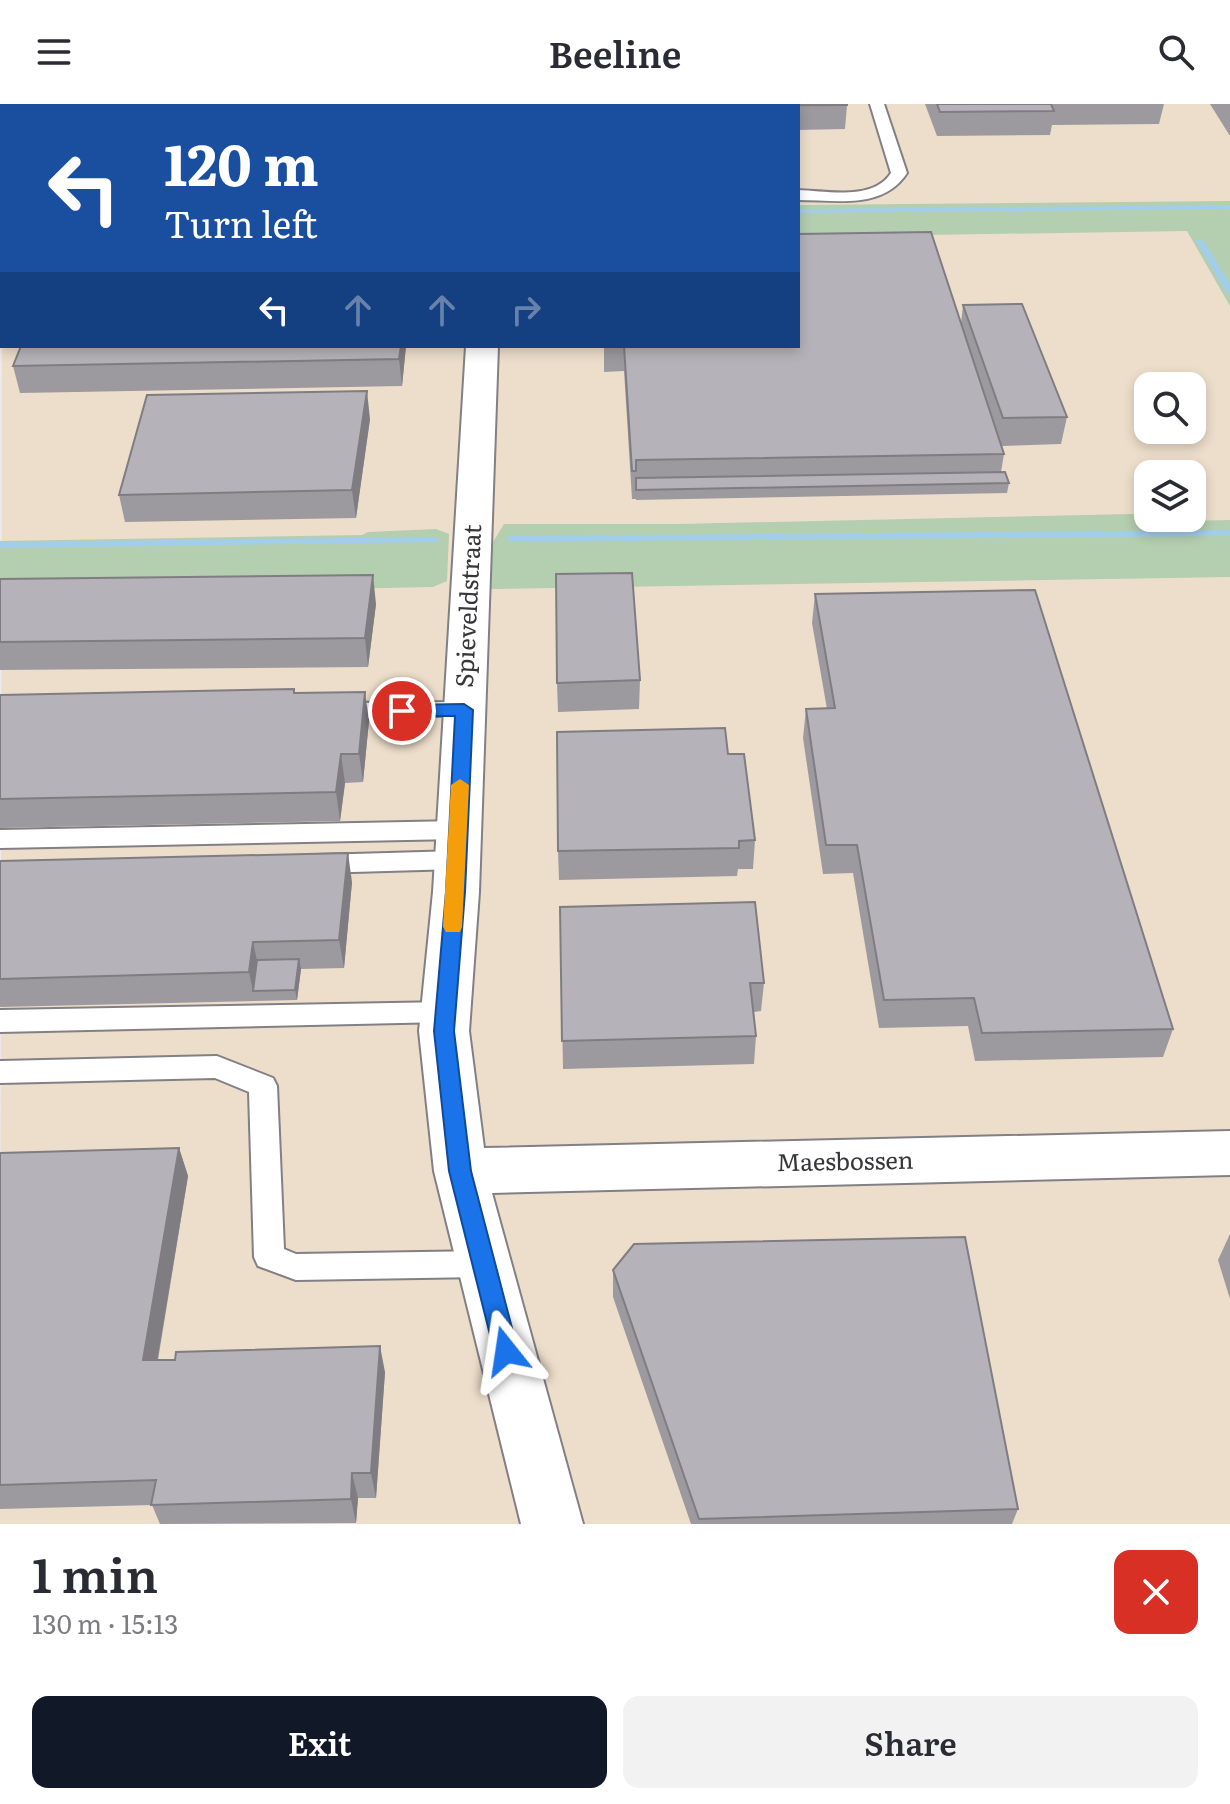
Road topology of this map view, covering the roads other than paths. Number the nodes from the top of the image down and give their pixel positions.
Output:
1 (877, 104) edge
2 (800, 195) edge
3 (482, 348) edge
4 (464, 710) junction
5 (309, 712) edge
6 (0, 839) edge
7 (458, 845) junction
8 (300, 865) edge
9 (446, 1012) junction
10 (0, 1021) edge
11 (0, 1072) edge
12 (1230, 1153) edge
13 (460, 1171) junction
14 (483, 1264) junction
15 (552, 1524) edge

1 - 2 lane
3 - 4 street, Spieveldstraat
4 - 5 lane
4 - 7 street, Spieveldstraat
6 - 7 lane
7 - 8 lane
7 - 9 street, Spieveldstraat
9 - 10 lane
9 - 13 street, Spieveldstraat
11 - 14 lane
12 - 13 street, Maesbossen
13 - 14 street, Spieveldstraat
14 - 15 street, Spieveldstraat

